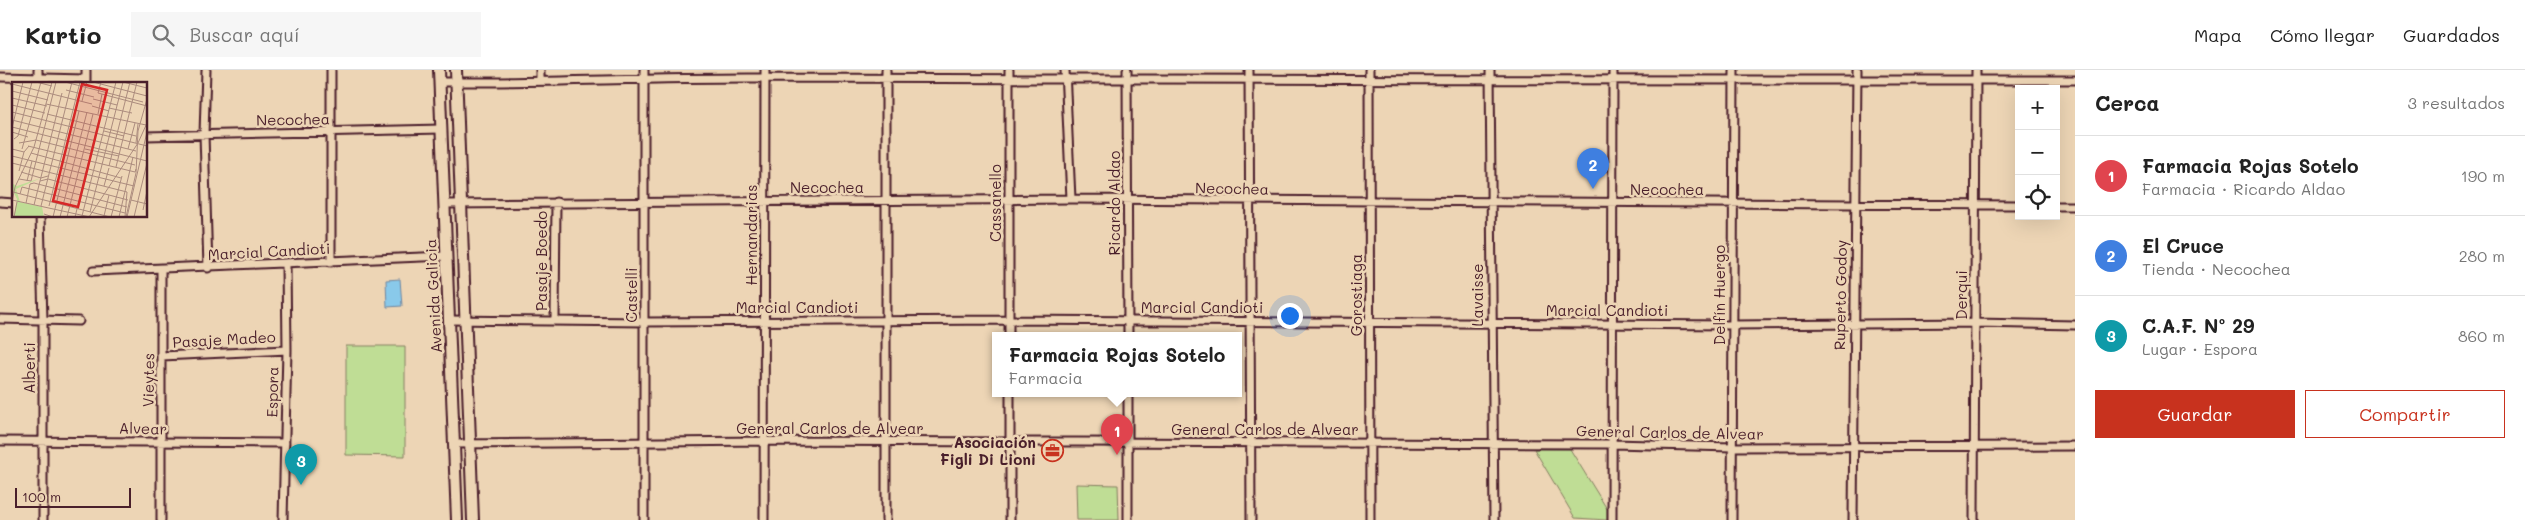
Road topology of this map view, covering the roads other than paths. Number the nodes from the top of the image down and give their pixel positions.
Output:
1 (86, 70) edge
2 (206, 70) edge
3 (331, 70) edge
4 (439, 70) edge
5 (456, 70) edge
6 (540, 70) edge
7 (644, 70) edge
8 (886, 70) edge
9 (1009, 70) edge
10 (1065, 70) edge
11 (1127, 70) edge
12 (1249, 70) edge
13 (1490, 70) edge
14 (1613, 70) edge
15 (1734, 70) edge
16 (1857, 70) edge
17 (1976, 70) edge
18 (765, 74) edge
19 (1369, 74) edge
20 (0, 77) edge
21 (38, 77) edge
22 (1490, 78) junction
23 (1127, 79) junction
24 (1249, 79) junction
25 (1613, 79) junction
26 (1734, 79) junction
27 (1857, 79) junction
28 (540, 80) junction
29 (644, 80) junction
30 (886, 80) junction
31 (1009, 80) junction
32 (1065, 80) junction
33 (1976, 80) junction
34 (2075, 80) edge
35 (86, 82) edge
36 (440, 82) junction
37 (457, 82) junction
38 (441, 129) junction
39 (331, 131) junction
40 (204, 134) junction
41 (148, 136) edge
42 (1071, 199) junction
43 (887, 200) junction
44 (1009, 200) junction
45 (1127, 200) junction
46 (645, 201) junction
47 (765, 201) junction
48 (556, 202) junction
49 (1250, 202) junction
50 (1369, 202) junction
51 (1612, 202) junction
52 (1733, 202) junction
53 (462, 203) junction
54 (1490, 203) junction
55 (445, 204) junction
56 (1855, 204) junction
57 (1976, 204) junction
58 (2015, 205) edge
59 (2060, 206) edge
60 (2075, 206) edge
61 (40, 218) edge
62 (445, 256) junction
63 (331, 262) junction
64 (286, 264) junction
65 (208, 268) junction
66 (161, 270) junction
67 (93, 272) dead end
68 (0, 319) edge
69 (43, 320) junction
70 (449, 320) junction
71 (467, 320) junction
72 (1009, 320) junction
73 (1250, 320) junction
74 (79, 321) dead end
75 (555, 321) junction
76 (765, 321) junction
77 (887, 321) junction
78 (1129, 321) junction
79 (644, 322) junction
80 (1369, 323) junction
81 (1975, 323) junction
82 (1491, 324) junction
83 (1612, 324) junction
84 (1854, 324) junction
85 (1732, 325) junction
86 (2075, 325) edge
87 (1009, 332) edge
88 (1128, 332) edge
89 (287, 350) junction
90 (162, 356) junction
91 (1010, 397) edge
92 (1128, 397) edge
93 (0, 441) edge
94 (43, 441) junction
95 (765, 441) junction
96 (886, 441) junction
97 (161, 442) junction
98 (1010, 442) junction
99 (1128, 442) junction
100 (1250, 442) junction
101 (285, 443) junction
102 (644, 443) junction
103 (1370, 443) junction
104 (454, 444) junction
105 (470, 444) junction
106 (1493, 444) junction
107 (1612, 444) junction
108 (1854, 446) junction
109 (2075, 446) edge
110 (1733, 447) junction
111 (1974, 447) junction
112 (43, 520) edge
113 (160, 520) edge
114 (283, 520) edge
115 (457, 520) edge
116 (473, 520) edge
117 (644, 520) edge
118 (764, 520) edge
119 (886, 520) edge
120 (1010, 520) edge
121 (1128, 520) edge
122 (1250, 520) edge
123 (1370, 520) edge
124 (1494, 520) edge
125 (1612, 520) edge
126 (1732, 520) edge
127 (1853, 520) edge
128 (1974, 520) edge

1 - 35 street
2 - 40 street
3 - 39 street
4 - 36 main road, Avenida Galicia
5 - 37 main road
6 - 28 street
7 - 29 street, Castelli
8 - 30 street
9 - 31 street, Cassanello
10 - 32 street
11 - 23 street, Ricardo Aldao
12 - 24 street
13 - 22 street, Lavaisse
14 - 25 street
15 - 26 street, Delfín Huergo
16 - 27 street, Ruperto Godoy
17 - 33 street, Derqui
18 - 29 street
18 - 30 street
18 - 47 street, Hernandarias
19 - 22 street
19 - 24 street
19 - 50 street, Gorostiaga
20 - 21 street
21 - 35 street
22 - 25 street
22 - 54 street, Lavaisse
23 - 24 street
23 - 32 street
23 - 45 street, Ricardo Aldao
24 - 49 street
25 - 26 street
25 - 51 street
26 - 27 street
26 - 52 street, Delfín Huergo
27 - 33 street
27 - 56 street, Ruperto Godoy
28 - 29 street
28 - 37 street
29 - 46 street, Castelli
30 - 31 street
30 - 43 street
31 - 32 street
31 - 44 street, Cassanello
32 - 42 street
33 - 34 street
33 - 57 street, Derqui
36 - 37 street
36 - 38 main road, Avenida Galicia
37 - 53 main road
38 - 39 street, Necochea
38 - 55 main road, Avenida Galicia
39 - 40 street, Necochea
39 - 63 street
40 - 41 street, Necochea
40 - 65 street
42 - 44 street, Necochea
42 - 45 street, Necochea
43 - 44 street, Necochea
43 - 47 street, Necochea
43 - 77 street
44 - 72 street, Cassanello
45 - 49 street, Necochea
45 - 78 street, Ricardo Aldao
46 - 47 street, Necochea
46 - 48 street, Necochea
46 - 79 street, Castelli
47 - 76 street, Hernandarias
48 - 53 street, Necochea
48 - 75 street, Pasaje Boedo
49 - 50 street, Necochea
49 - 73 street
50 - 54 street, Necochea
50 - 80 street, Gorostiaga
51 - 52 street, Necochea
51 - 54 street, Necochea
51 - 83 street
52 - 56 street, Necochea
52 - 85 street, Delfín Huergo
53 - 55 street, Necochea
53 - 71 main road
54 - 82 street, Lavaisse
55 - 62 main road, Avenida Galicia
56 - 57 street, Necochea
56 - 84 street, Ruperto Godoy
57 - 58 street, Necochea
57 - 81 street, Derqui
59 - 60 street
61 - 69 street, Alberti
62 - 63 street, Marcial Candioti
62 - 70 main road, Avenida Galicia
63 - 64 street, Marcial Candioti
64 - 65 street, Marcial Candioti
64 - 89 street, Espora
65 - 66 street, Marcial Candioti
66 - 67 street, Marcial Candioti
66 - 90 street, Vieytes
68 - 69 street
69 - 74 street
69 - 94 street, Alberti
70 - 71 street, Marcial Candioti
70 - 104 main road, Avenida Galicia
71 - 75 street, Marcial Candioti
71 - 105 main road
72 - 77 street, Marcial Candioti
72 - 78 street, Marcial Candioti
72 - 87 street, Cassanello
73 - 78 street, Marcial Candioti
73 - 80 street, Marcial Candioti
73 - 100 street
75 - 79 street, Marcial Candioti
76 - 77 street, Marcial Candioti
76 - 79 street, Marcial Candioti
76 - 95 street, Hernandarias
77 - 96 street
78 - 88 street, Ricardo Aldao
79 - 102 street, Castelli
80 - 82 street, Marcial Candioti
80 - 103 street, Gorostiaga
81 - 84 street, Marcial Candioti
81 - 86 street, Marcial Candioti
81 - 111 street, Derqui
82 - 83 street, Marcial Candioti
82 - 106 street, Lavaisse
83 - 85 street, Marcial Candioti
83 - 107 street
84 - 85 street, Marcial Candioti
84 - 108 street, Ruperto Godoy
85 - 110 street, Delfín Huergo
89 - 90 street, Pasaje Madeo
89 - 101 street, Espora
90 - 97 street, Vieytes
91 - 98 street
92 - 99 street
93 - 94 street, Alvear
94 - 97 street, Alvear
94 - 112 street, Alberti
95 - 96 street, General Carlos de Alvear
95 - 102 street, General Carlos de Alvear
95 - 118 street, Hernandarias
96 - 98 street, General Carlos de Alvear
96 - 119 street
97 - 101 street, Alvear
97 - 113 street, Vieytes
98 - 99 street, General Carlos de Alvear
98 - 120 street
99 - 100 street, General Carlos de Alvear
99 - 121 street
100 - 103 street, General Carlos de Alvear
100 - 122 street
101 - 114 street, Espora
102 - 105 street, General Carlos de Alvear
102 - 117 street, Castelli
103 - 106 street, General Carlos de Alvear
103 - 123 street, Gorostiaga
104 - 105 street, General Carlos de Alvear
104 - 115 main road, Avenida Galicia
105 - 116 main road
106 - 107 street, General Carlos de Alvear
106 - 124 street, Lavaisse
107 - 110 street, General Carlos de Alvear
107 - 125 street
108 - 110 street, General Carlos de Alvear
108 - 111 street, General Carlos de Alvear
108 - 127 street, Ruperto Godoy
109 - 111 street, General Carlos de Alvear
110 - 126 street, Delfín Huergo
111 - 128 street, Derqui

